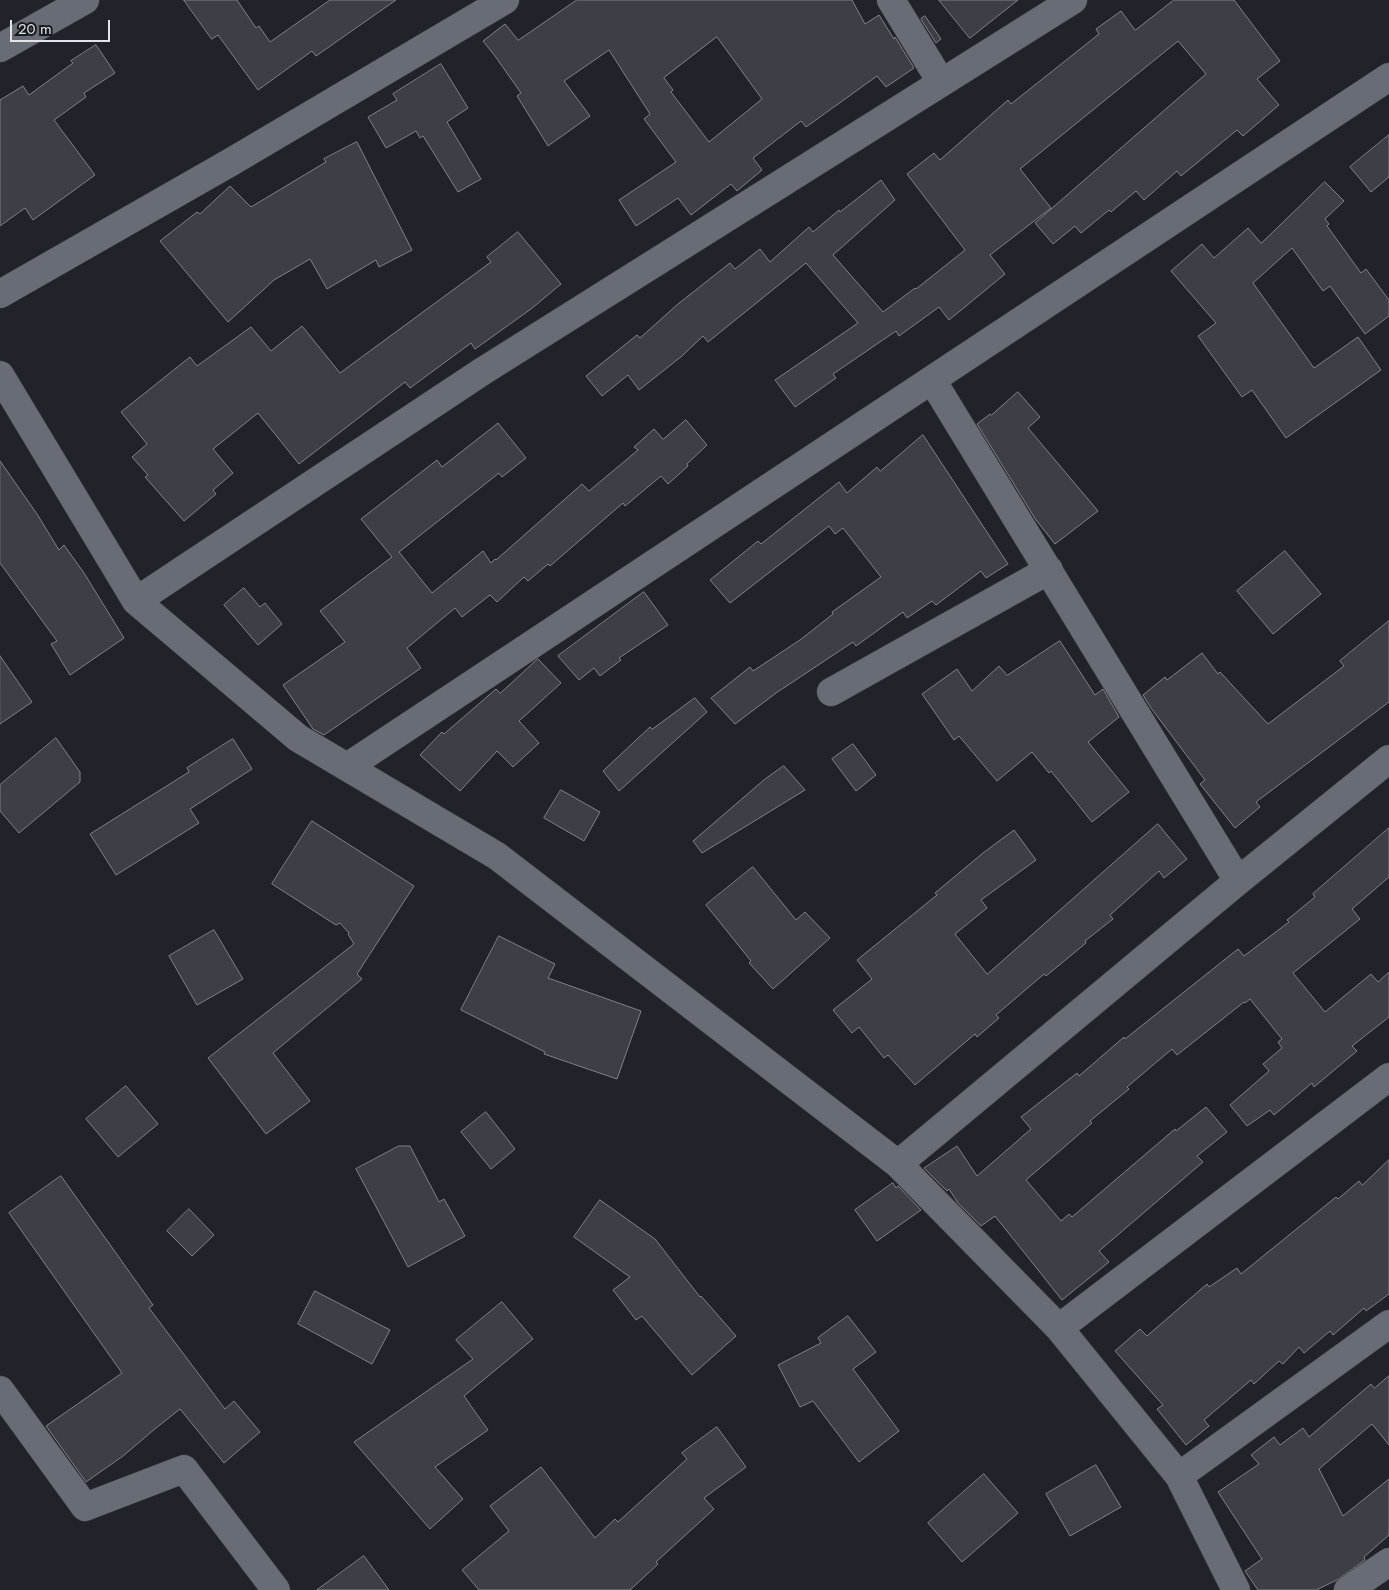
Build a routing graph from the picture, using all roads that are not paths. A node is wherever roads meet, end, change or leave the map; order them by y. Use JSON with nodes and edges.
{"nodes":[{"id":1,"x":86,"y":0,"type":"edge"},
{"id":2,"x":505,"y":0,"type":"edge"},
{"id":3,"x":890,"y":0,"type":"edge"},
{"id":4,"x":1073,"y":0,"type":"edge"},
{"id":5,"x":0,"y":48,"type":"edge"},
{"id":6,"x":1389,"y":78,"type":"edge"},
{"id":7,"x":941,"y":82,"type":"junction"},
{"id":8,"x":0,"y":294,"type":"edge"},
{"id":9,"x":0,"y":375,"type":"edge"},
{"id":10,"x":932,"y":380,"type":"junction"},
{"id":11,"x":1049,"y":570,"type":"junction"},
{"id":12,"x":136,"y":601,"type":"junction"},
{"id":13,"x":831,"y":692,"type":"dead end"},
{"id":14,"x":1389,"y":759,"type":"edge"},
{"id":15,"x":347,"y":767,"type":"junction"},
{"id":16,"x":1238,"y":881,"type":"junction"},
{"id":17,"x":1389,"y":1076,"type":"edge"},
{"id":18,"x":898,"y":1164,"type":"junction"},
{"id":19,"x":1389,"y":1324,"type":"edge"},
{"id":20,"x":1059,"y":1328,"type":"junction"},
{"id":21,"x":0,"y":1390,"type":"edge"},
{"id":22,"x":1179,"y":1476,"type":"junction"},
{"id":23,"x":1389,"y":1562,"type":"edge"},
{"id":24,"x":276,"y":1590,"type":"edge"},
{"id":25,"x":1236,"y":1590,"type":"edge"},
{"id":26,"x":1348,"y":1590,"type":"edge"}],
"edges":[{"from":1,"to":5,"type":"street"},
{"from":2,"to":8,"type":"street"},
{"from":3,"to":7,"type":"street"},
{"from":4,"to":7,"type":"street"},
{"from":6,"to":10,"type":"street"},
{"from":7,"to":12,"type":"street"},
{"from":9,"to":12,"type":"street"},
{"from":10,"to":11,"type":"street"},
{"from":10,"to":15,"type":"street"},
{"from":11,"to":13,"type":"street"},
{"from":11,"to":16,"type":"street"},
{"from":12,"to":15,"type":"street"},
{"from":14,"to":16,"type":"street"},
{"from":15,"to":18,"type":"street"},
{"from":16,"to":18,"type":"street"},
{"from":17,"to":20,"type":"street"},
{"from":18,"to":20,"type":"street"},
{"from":19,"to":22,"type":"street"},
{"from":20,"to":22,"type":"street"},
{"from":21,"to":24,"type":"street"},
{"from":22,"to":25,"type":"street"},
{"from":23,"to":26,"type":"street"}]}
